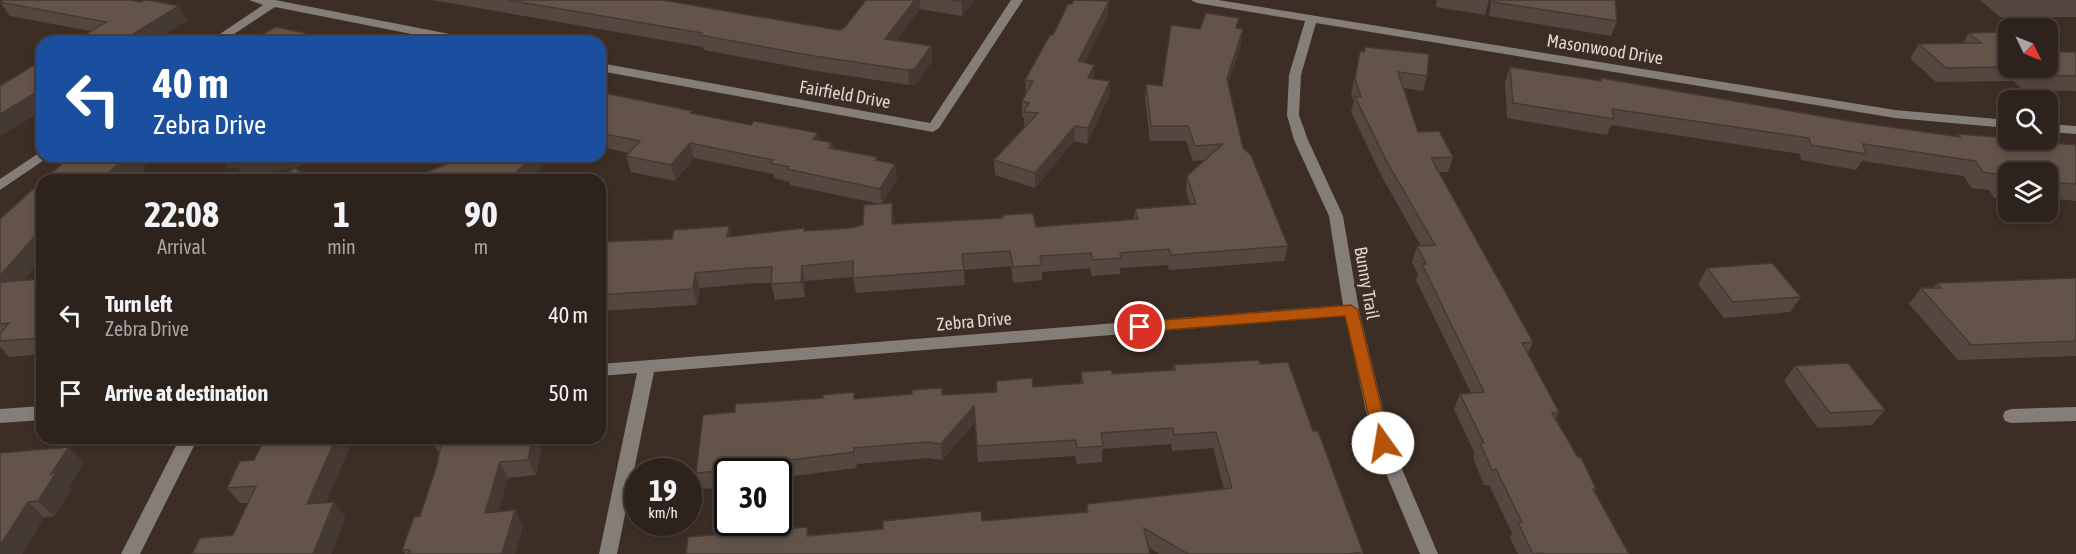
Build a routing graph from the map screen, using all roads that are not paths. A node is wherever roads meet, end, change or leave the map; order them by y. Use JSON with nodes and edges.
{"nodes":[{"id":1,"x":255,"y":0,"type":"edge"},
{"id":2,"x":1017,"y":0,"type":"edge"},
{"id":3,"x":1197,"y":0,"type":"edge"},
{"id":4,"x":273,"y":3,"type":"junction"},
{"id":5,"x":1311,"y":19,"type":"junction"},
{"id":6,"x":223,"y":36,"type":"edge"},
{"id":7,"x":440,"y":36,"type":"edge"},
{"id":8,"x":606,"y":68,"type":"edge"},
{"id":9,"x":1998,"y":123,"type":"edge"},
{"id":10,"x":2058,"y":129,"type":"edge"},
{"id":11,"x":2076,"y":130,"type":"edge"},
{"id":12,"x":36,"y":159,"type":"edge"},
{"id":13,"x":0,"y":186,"type":"edge"},
{"id":14,"x":1351,"y":310,"type":"junction"},
{"id":15,"x":647,"y":366,"type":"junction"},
{"id":16,"x":606,"y":369,"type":"edge"},
{"id":17,"x":36,"y":413,"type":"edge"},
{"id":18,"x":2076,"y":414,"type":"edge"},
{"id":19,"x":0,"y":416,"type":"edge"},
{"id":20,"x":2011,"y":416,"type":"dead end"},
{"id":21,"x":186,"y":444,"type":"edge"},
{"id":22,"x":130,"y":554,"type":"edge"},
{"id":23,"x":608,"y":554,"type":"edge"},
{"id":24,"x":1429,"y":554,"type":"edge"}],
"edges":[{"from":1,"to":4,"type":"street"},
{"from":2,"to":8,"type":"street","name":"Fairfield Drive"},
{"from":3,"to":5,"type":"street","name":"Masonwood Drive"},
{"from":4,"to":6,"type":"street"},
{"from":4,"to":7,"type":"street"},
{"from":5,"to":9,"type":"street","name":"Masonwood Drive"},
{"from":5,"to":14,"type":"street","name":"Bunny Trail"},
{"from":10,"to":11,"type":"street"},
{"from":12,"to":13,"type":"street"},
{"from":14,"to":15,"type":"street","name":"Zebra Drive"},
{"from":14,"to":24,"type":"street","name":"Bunny Trail"},
{"from":15,"to":16,"type":"street","name":"Zebra Drive"},
{"from":15,"to":23,"type":"street"},
{"from":17,"to":19,"type":"street"},
{"from":18,"to":20,"type":"street"},
{"from":21,"to":22,"type":"street"}]}
